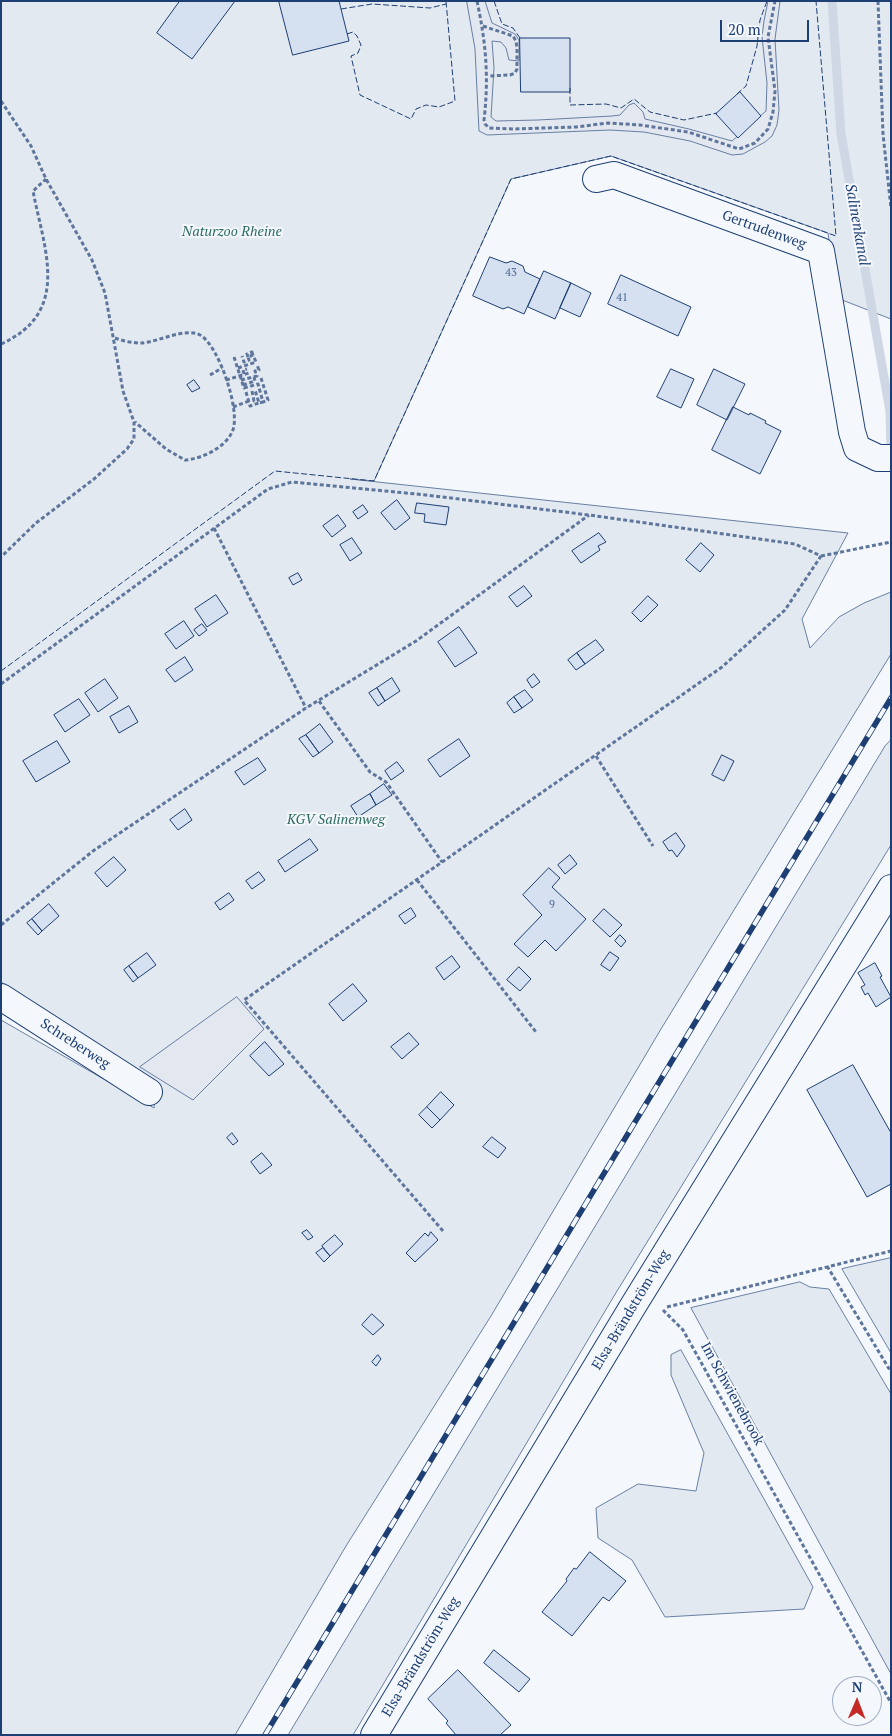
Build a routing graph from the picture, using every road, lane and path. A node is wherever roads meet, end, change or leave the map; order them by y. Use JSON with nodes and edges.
{"nodes":[{"id":1,"x":477,"y":1,"type":"edge"},
{"id":2,"x":775,"y":1,"type":"edge"},
{"id":3,"x":878,"y":1,"type":"edge"},
{"id":4,"x":483,"y":26,"type":"junction"},
{"id":5,"x":488,"y":76,"type":"junction"},
{"id":6,"x":1,"y":102,"type":"edge"},
{"id":7,"x":46,"y":179,"type":"junction"},
{"id":8,"x":596,"y":179,"type":"dead end"},
{"id":9,"x":891,"y":208,"type":"edge"},
{"id":10,"x":115,"y":338,"type":"junction"},
{"id":11,"x":1,"y":344,"type":"edge"},
{"id":12,"x":242,"y":356,"type":"dead end"},
{"id":13,"x":234,"y":358,"type":"dead end"},
{"id":14,"x":257,"y":365,"type":"dead end"},
{"id":15,"x":252,"y":367,"type":"dead end"},
{"id":16,"x":222,"y":368,"type":"junction"},
{"id":17,"x":238,"y":368,"type":"junction"},
{"id":18,"x":248,"y":369,"type":"junction"},
{"id":19,"x":210,"y":375,"type":"dead end"},
{"id":20,"x":240,"y":375,"type":"junction"},
{"id":21,"x":254,"y":377,"type":"junction"},
{"id":22,"x":261,"y":378,"type":"dead end"},
{"id":23,"x":226,"y":380,"type":"junction"},
{"id":24,"x":241,"y":380,"type":"junction"},
{"id":25,"x":243,"y":385,"type":"junction"},
{"id":26,"x":253,"y":390,"type":"dead end"},
{"id":27,"x":246,"y":392,"type":"dead end"},
{"id":28,"x":249,"y":401,"type":"junction"},
{"id":29,"x":260,"y":401,"type":"junction"},
{"id":30,"x":233,"y":407,"type":"junction"},
{"id":31,"x":134,"y":422,"type":"junction"},
{"id":32,"x":884,"y":458,"type":"edge"},
{"id":33,"x":590,"y":515,"type":"junction"},
{"id":34,"x":214,"y":528,"type":"junction"},
{"id":35,"x":891,"y":542,"type":"edge"},
{"id":36,"x":821,"y":556,"type":"junction"},
{"id":37,"x":1,"y":557,"type":"edge"},
{"id":38,"x":1,"y":684,"type":"edge"},
{"id":39,"x":319,"y":701,"type":"junction"},
{"id":40,"x":306,"y":708,"type":"junction"},
{"id":41,"x":596,"y":756,"type":"junction"},
{"id":42,"x":653,"y":846,"type":"dead end"},
{"id":43,"x":442,"y":862,"type":"junction"},
{"id":44,"x":417,"y":880,"type":"junction"},
{"id":45,"x":891,"y":888,"type":"edge"},
{"id":46,"x":1,"y":926,"type":"edge"},
{"id":47,"x":1,"y":997,"type":"edge"},
{"id":48,"x":536,"y":1032,"type":"dead end"},
{"id":49,"x":149,"y":1092,"type":"dead end"},
{"id":50,"x":443,"y":1231,"type":"dead end"},
{"id":51,"x":891,"y":1251,"type":"edge"},
{"id":52,"x":828,"y":1266,"type":"junction"},
{"id":53,"x":891,"y":1372,"type":"edge"},
{"id":54,"x":891,"y":1702,"type":"edge"},
{"id":55,"x":374,"y":1735,"type":"edge"}],
"edges":[{"from":1,"to":4,"type":"path"},
{"from":2,"to":5,"type":"path"},
{"from":3,"to":9,"type":"path"},
{"from":4,"to":5,"type":"path"},
{"from":4,"to":5,"type":"path"},
{"from":6,"to":7,"type":"path"},
{"from":7,"to":10,"type":"path"},
{"from":7,"to":11,"type":"path"},
{"from":8,"to":32,"type":"street","name":"Gertrudenweg"},
{"from":10,"to":16,"type":"path"},
{"from":10,"to":31,"type":"path"},
{"from":12,"to":18,"type":"path"},
{"from":13,"to":17,"type":"path"},
{"from":14,"to":21,"type":"path"},
{"from":15,"to":18,"type":"path"},
{"from":16,"to":19,"type":"path"},
{"from":16,"to":23,"type":"path"},
{"from":17,"to":18,"type":"path"},
{"from":17,"to":20,"type":"path"},
{"from":18,"to":20,"type":"path"},
{"from":20,"to":23,"type":"path"},
{"from":20,"to":24,"type":"path"},
{"from":21,"to":24,"type":"path"},
{"from":21,"to":25,"type":"path"},
{"from":22,"to":29,"type":"path"},
{"from":23,"to":30,"type":"path"},
{"from":24,"to":25,"type":"path"},
{"from":25,"to":29,"type":"path"},
{"from":26,"to":29,"type":"path"},
{"from":27,"to":28,"type":"path"},
{"from":28,"to":29,"type":"path"},
{"from":28,"to":30,"type":"path"},
{"from":30,"to":31,"type":"path"},
{"from":31,"to":37,"type":"path"},
{"from":33,"to":34,"type":"path"},
{"from":33,"to":36,"type":"path"},
{"from":33,"to":39,"type":"path"},
{"from":34,"to":38,"type":"path"},
{"from":34,"to":40,"type":"path"},
{"from":35,"to":36,"type":"path"},
{"from":36,"to":41,"type":"path"},
{"from":39,"to":40,"type":"path"},
{"from":39,"to":43,"type":"path"},
{"from":40,"to":46,"type":"path"},
{"from":41,"to":42,"type":"path"},
{"from":41,"to":43,"type":"path"},
{"from":43,"to":44,"type":"path"},
{"from":44,"to":48,"type":"path"},
{"from":44,"to":50,"type":"path"},
{"from":45,"to":55,"type":"street","name":"Elsa-Brändström-Weg"},
{"from":47,"to":49,"type":"street","name":"Schreberweg"},
{"from":51,"to":52,"type":"path","name":"Im Schwienebrook"},
{"from":52,"to":53,"type":"path"},
{"from":52,"to":54,"type":"path","name":"Im Schwienebrook"}]}
